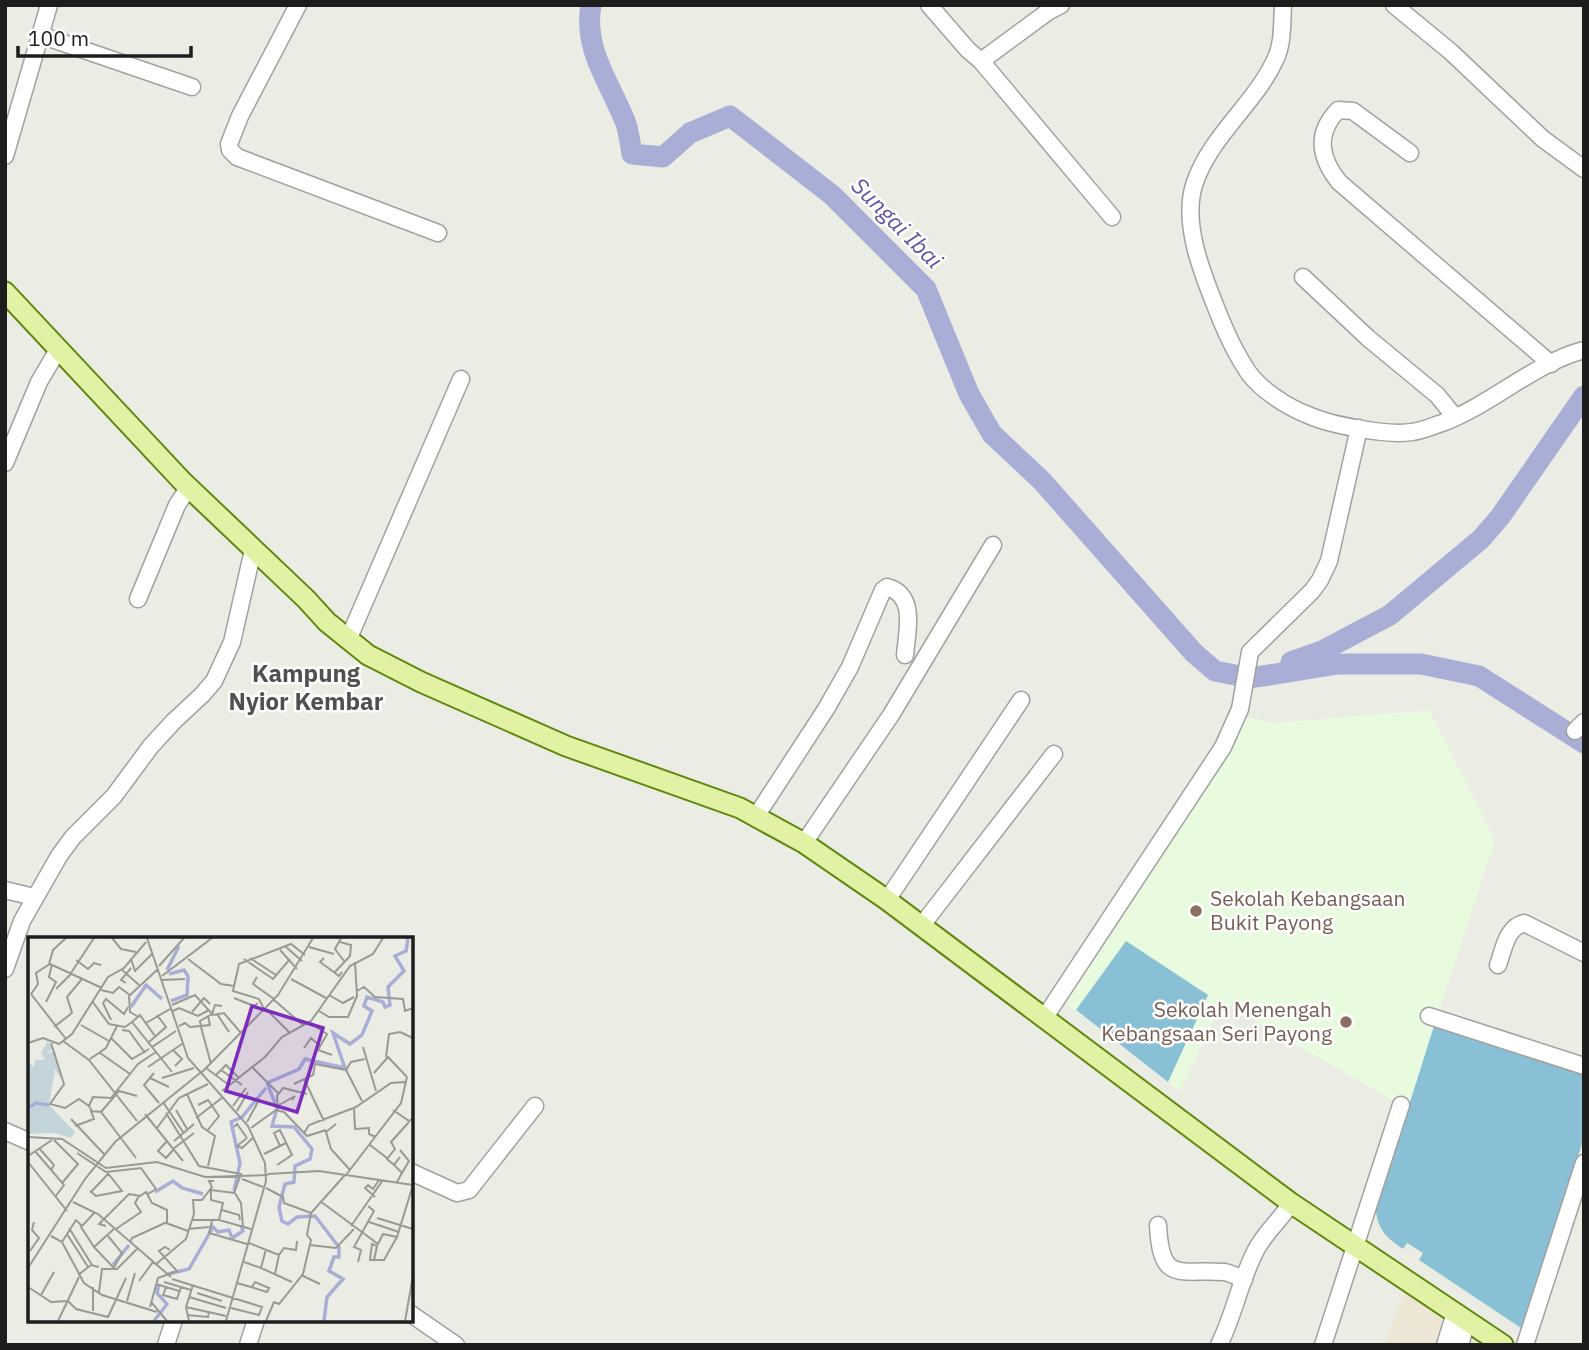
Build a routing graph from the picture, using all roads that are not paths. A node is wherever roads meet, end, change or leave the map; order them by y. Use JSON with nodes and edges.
{"nodes":[{"id":1,"x":49,"y":5,"type":"edge"},
{"id":2,"x":298,"y":5,"type":"edge"},
{"id":3,"x":929,"y":5,"type":"edge"},
{"id":4,"x":1061,"y":5,"type":"edge"},
{"id":5,"x":1283,"y":5,"type":"edge"},
{"id":6,"x":1394,"y":5,"type":"edge"},
{"id":7,"x":40,"y":35,"type":"junction"},
{"id":8,"x":981,"y":61,"type":"junction"},
{"id":9,"x":192,"y":87,"type":"dead end"},
{"id":10,"x":1410,"y":153,"type":"dead end"},
{"id":11,"x":5,"y":156,"type":"edge"},
{"id":12,"x":1584,"y":169,"type":"edge"},
{"id":13,"x":1112,"y":217,"type":"dead end"},
{"id":14,"x":439,"y":233,"type":"dead end"},
{"id":15,"x":1303,"y":277,"type":"dead end"},
{"id":16,"x":5,"y":292,"type":"edge"},
{"id":17,"x":59,"y":348,"type":"junction"},
{"id":18,"x":1584,"y":350,"type":"edge"},
{"id":19,"x":1551,"y":363,"type":"junction"},
{"id":20,"x":461,"y":379,"type":"dead end"},
{"id":21,"x":1454,"y":417,"type":"junction"},
{"id":22,"x":1359,"y":428,"type":"junction"},
{"id":23,"x":5,"y":463,"type":"edge"},
{"id":24,"x":189,"y":487,"type":"junction"},
{"id":25,"x":993,"y":545,"type":"dead end"},
{"id":26,"x":253,"y":550,"type":"junction"},
{"id":27,"x":138,"y":599,"type":"dead end"},
{"id":28,"x":348,"y":640,"type":"junction"},
{"id":29,"x":905,"y":655,"type":"dead end"},
{"id":30,"x":1021,"y":700,"type":"dead end"},
{"id":31,"x":1054,"y":754,"type":"dead end"},
{"id":32,"x":757,"y":816,"type":"junction"},
{"id":33,"x":804,"y":843,"type":"junction"},
{"id":34,"x":5,"y":890,"type":"edge"},
{"id":35,"x":34,"y":897,"type":"junction"},
{"id":36,"x":887,"y":900,"type":"junction"},
{"id":37,"x":922,"y":925,"type":"junction"},
{"id":38,"x":1584,"y":953,"type":"edge"},
{"id":39,"x":1498,"y":965,"type":"dead end"},
{"id":40,"x":5,"y":968,"type":"edge"},
{"id":41,"x":1429,"y":1016,"type":"dead end"},
{"id":42,"x":1045,"y":1017,"type":"junction"},
{"id":43,"x":1584,"y":1066,"type":"edge"},
{"id":44,"x":1401,"y":1105,"type":"dead end"},
{"id":45,"x":535,"y":1106,"type":"dead end"},
{"id":46,"x":5,"y":1130,"type":"edge"},
{"id":47,"x":28,"y":1141,"type":"edge"},
{"id":48,"x":1584,"y":1163,"type":"edge"},
{"id":49,"x":413,"y":1173,"type":"edge"},
{"id":50,"x":1291,"y":1203,"type":"junction"},
{"id":51,"x":1158,"y":1225,"type":"dead end"},
{"id":52,"x":1356,"y":1247,"type":"junction"},
{"id":53,"x":1244,"y":1280,"type":"junction"},
{"id":54,"x":413,"y":1315,"type":"edge"},
{"id":55,"x":1461,"y":1317,"type":"junction"},
{"id":56,"x":173,"y":1322,"type":"edge"},
{"id":57,"x":255,"y":1322,"type":"edge"},
{"id":58,"x":166,"y":1345,"type":"edge"},
{"id":59,"x":248,"y":1345,"type":"edge"},
{"id":60,"x":456,"y":1345,"type":"edge"},
{"id":61,"x":1219,"y":1345,"type":"edge"},
{"id":62,"x":1323,"y":1345,"type":"edge"},
{"id":63,"x":1445,"y":1345,"type":"edge"},
{"id":64,"x":1460,"y":1345,"type":"edge"},
{"id":65,"x":1503,"y":1345,"type":"edge"},
{"id":66,"x":1525,"y":1345,"type":"edge"}],
"edges":[{"from":1,"to":7,"type":"street"},
{"from":2,"to":14,"type":"street"},
{"from":3,"to":8,"type":"street"},
{"from":4,"to":8,"type":"street"},
{"from":5,"to":22,"type":"street"},
{"from":6,"to":12,"type":"street"},
{"from":7,"to":9,"type":"street"},
{"from":7,"to":11,"type":"street"},
{"from":8,"to":13,"type":"street"},
{"from":10,"to":19,"type":"street"},
{"from":15,"to":21,"type":"street"},
{"from":16,"to":17,"type":"main road"},
{"from":17,"to":23,"type":"street"},
{"from":17,"to":24,"type":"main road"},
{"from":18,"to":19,"type":"street"},
{"from":19,"to":21,"type":"street"},
{"from":20,"to":28,"type":"street"},
{"from":21,"to":22,"type":"street"},
{"from":22,"to":42,"type":"street"},
{"from":24,"to":26,"type":"main road"},
{"from":24,"to":27,"type":"street"},
{"from":25,"to":33,"type":"street"},
{"from":26,"to":28,"type":"main road"},
{"from":26,"to":35,"type":"street"},
{"from":28,"to":32,"type":"main road"},
{"from":29,"to":32,"type":"street"},
{"from":30,"to":36,"type":"street"},
{"from":31,"to":37,"type":"street"},
{"from":32,"to":33,"type":"main road"},
{"from":33,"to":36,"type":"main road"},
{"from":34,"to":35,"type":"street"},
{"from":35,"to":40,"type":"street"},
{"from":36,"to":37,"type":"main road"},
{"from":37,"to":42,"type":"main road"},
{"from":38,"to":39,"type":"street"},
{"from":41,"to":43,"type":"street"},
{"from":42,"to":50,"type":"main road"},
{"from":44,"to":52,"type":"street"},
{"from":45,"to":49,"type":"street"},
{"from":46,"to":47,"type":"street"},
{"from":48,"to":66,"type":"street"},
{"from":50,"to":52,"type":"main road"},
{"from":50,"to":53,"type":"street"},
{"from":51,"to":53,"type":"street"},
{"from":52,"to":55,"type":"main road"},
{"from":52,"to":62,"type":"street"},
{"from":53,"to":61,"type":"street"},
{"from":54,"to":60,"type":"street"},
{"from":55,"to":63,"type":"street"},
{"from":55,"to":64,"type":"street"},
{"from":55,"to":65,"type":"main road"},
{"from":56,"to":58,"type":"street"},
{"from":57,"to":59,"type":"street"}]}
